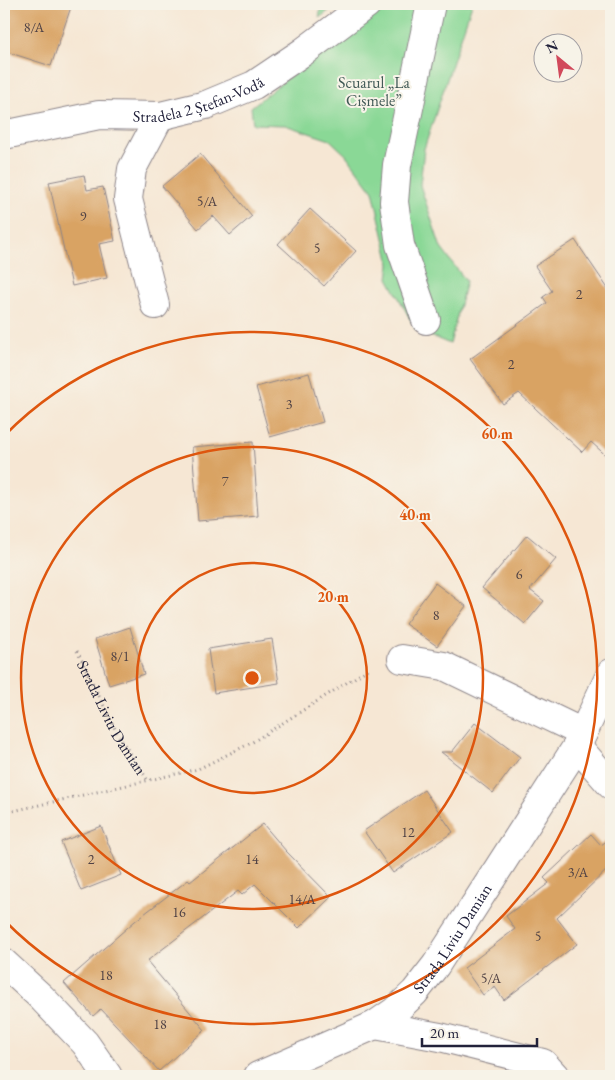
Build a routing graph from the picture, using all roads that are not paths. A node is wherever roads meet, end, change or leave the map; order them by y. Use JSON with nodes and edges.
{"nodes":[{"id":1,"x":366,"y":4,"type":"edge"},
{"id":2,"x":431,"y":4,"type":"edge"},
{"id":3,"x":160,"y":116,"type":"junction"},
{"id":4,"x":4,"y":135,"type":"edge"},
{"id":5,"x":154,"y":305,"type":"dead end"},
{"id":6,"x":426,"y":320,"type":"dead end"},
{"id":7,"x":402,"y":658,"type":"road end"},
{"id":8,"x":611,"y":673,"type":"edge"},
{"id":9,"x":580,"y":739,"type":"junction"},
{"id":10,"x":611,"y":785,"type":"edge"},
{"id":11,"x":4,"y":963,"type":"edge"},
{"id":12,"x":375,"y":1025,"type":"junction"},
{"id":13,"x":108,"y":1076,"type":"edge"},
{"id":14,"x":258,"y":1076,"type":"edge"},
{"id":15,"x":555,"y":1076,"type":"edge"}],
"edges":[{"from":1,"to":3,"type":"street","name":"Stradela 2 Ștefan-Vodă"},
{"from":2,"to":6,"type":"street"},
{"from":3,"to":4,"type":"street","name":"Stradela 2 Ștefan-Vodă"},
{"from":3,"to":5,"type":"street"},
{"from":7,"to":9,"type":"street"},
{"from":8,"to":9,"type":"street","name":"Strada Liviu Damian"},
{"from":9,"to":10,"type":"street"},
{"from":9,"to":12,"type":"street","name":"Strada Liviu Damian"},
{"from":11,"to":13,"type":"street"},
{"from":12,"to":14,"type":"street","name":"Strada Liviu Damian"},
{"from":12,"to":15,"type":"street"}]}
